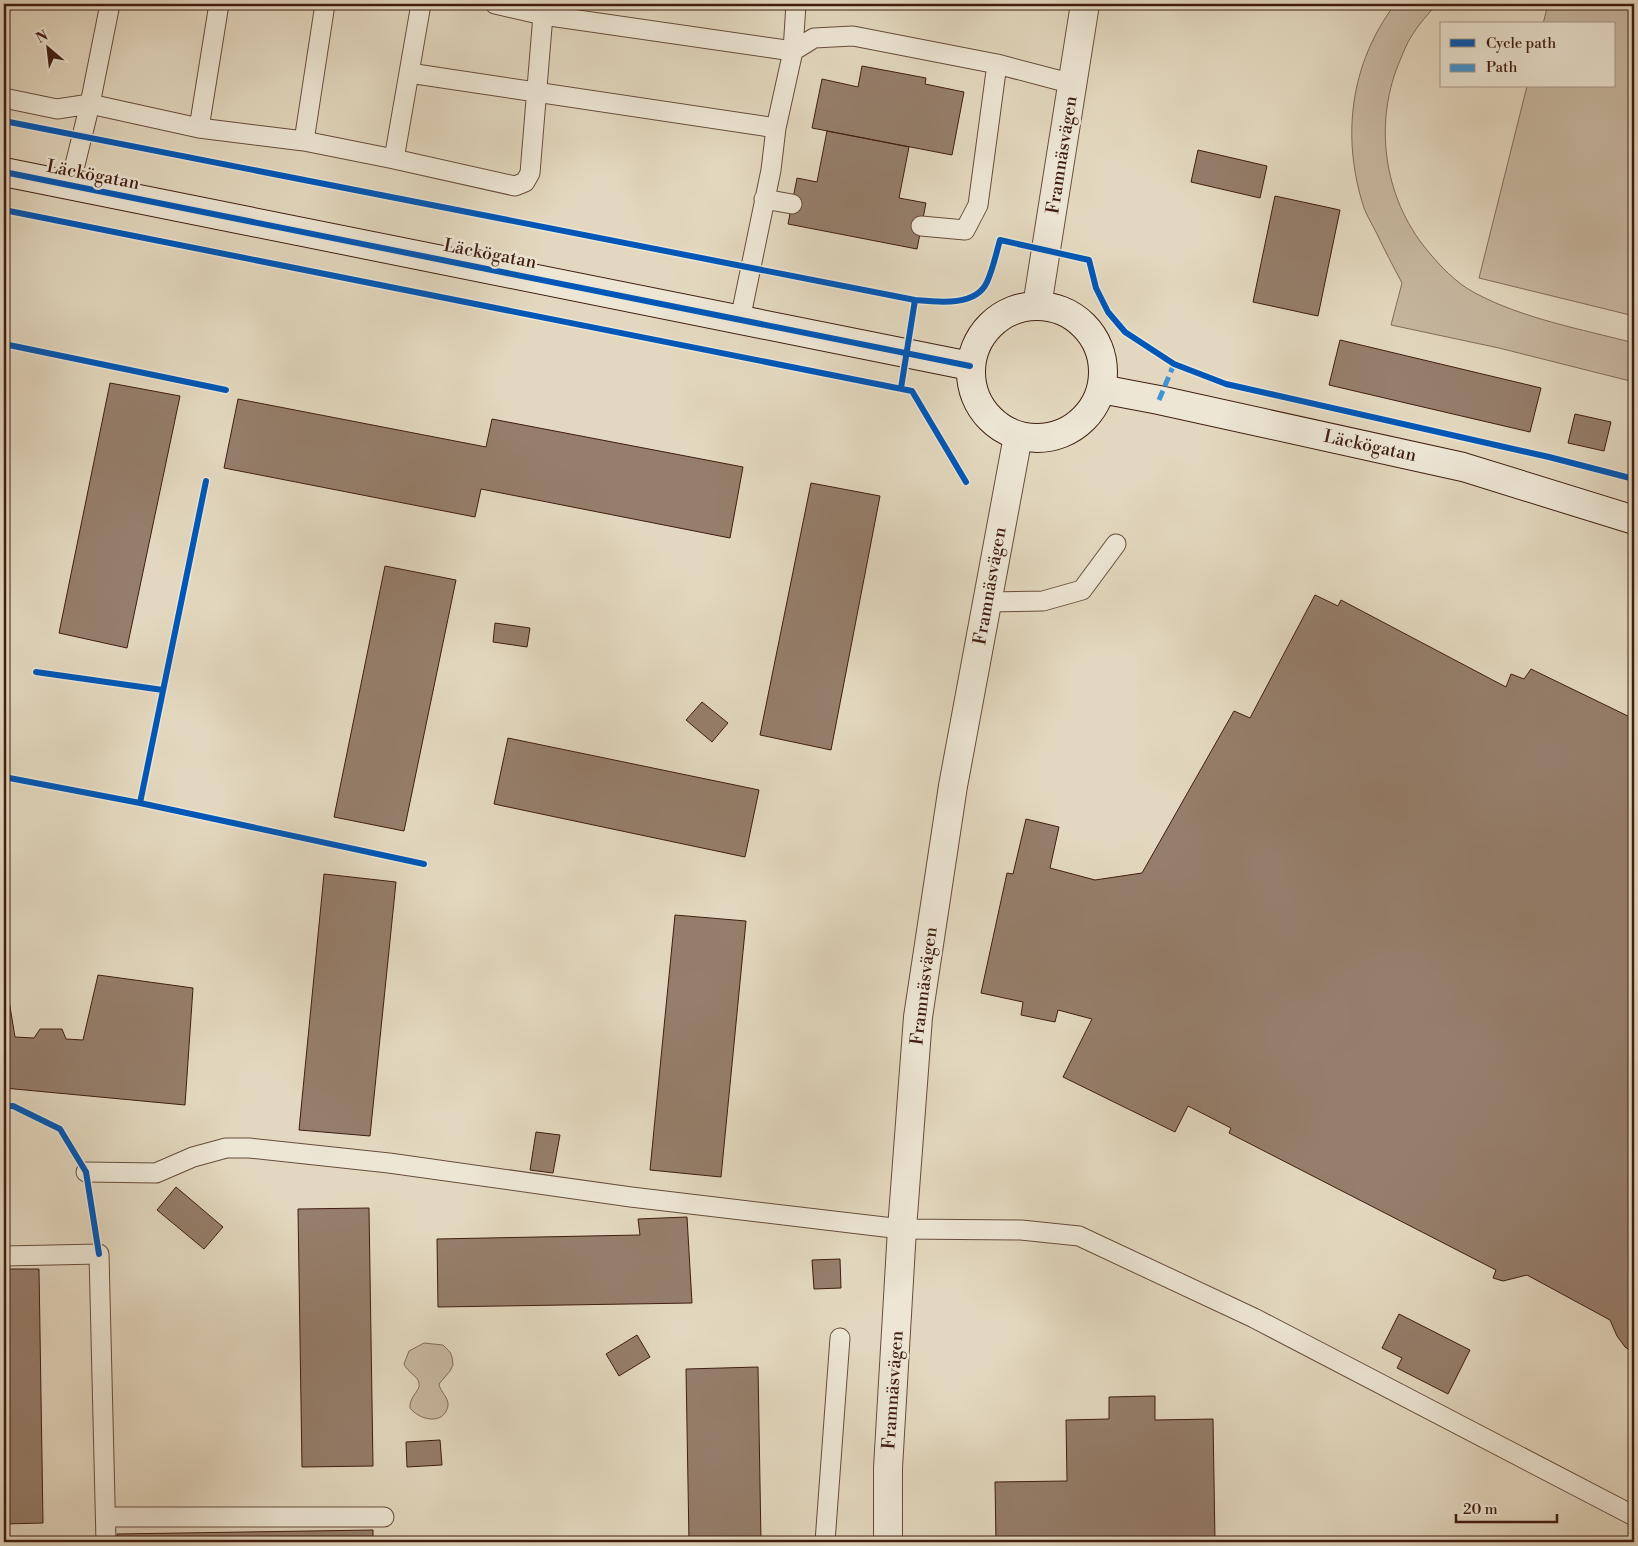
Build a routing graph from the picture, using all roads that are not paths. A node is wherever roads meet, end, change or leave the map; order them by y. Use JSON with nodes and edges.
{"nodes":[{"id":1,"x":110,"y":4,"type":"edge"},
{"id":2,"x":219,"y":4,"type":"edge"},
{"id":3,"x":325,"y":4,"type":"edge"},
{"id":4,"x":420,"y":4,"type":"edge"},
{"id":5,"x":495,"y":4,"type":"edge"},
{"id":6,"x":796,"y":4,"type":"edge"},
{"id":7,"x":1085,"y":4,"type":"edge"},
{"id":8,"x":543,"y":15,"type":"junction"},
{"id":9,"x":793,"y":51,"type":"junction"},
{"id":10,"x":997,"y":64,"type":"junction"},
{"id":11,"x":409,"y":73,"type":"junction"},
{"id":12,"x":1073,"y":84,"type":"junction"},
{"id":13,"x":536,"y":93,"type":"junction"},
{"id":14,"x":4,"y":98,"type":"edge"},
{"id":15,"x":90,"y":104,"type":"junction"},
{"id":16,"x":199,"y":128,"type":"junction"},
{"id":17,"x":776,"y":128,"type":"junction"},
{"id":18,"x":304,"y":141,"type":"junction"},
{"id":19,"x":394,"y":159,"type":"junction"},
{"id":20,"x":4,"y":172,"type":"edge"},
{"id":21,"x":70,"y":185,"type":"junction"},
{"id":22,"x":764,"y":200,"type":"junction"},
{"id":23,"x":792,"y":204,"type":"dead end"},
{"id":24,"x":921,"y":226,"type":"dead end"},
{"id":25,"x":1037,"y":306,"type":"junction"},
{"id":26,"x":740,"y":320,"type":"junction"},
{"id":27,"x":970,"y":366,"type":"junction"},
{"id":28,"x":1101,"y":390,"type":"junction"},
{"id":29,"x":1018,"y":436,"type":"junction"},
{"id":30,"x":1634,"y":520,"type":"edge"},
{"id":31,"x":1116,"y":544,"type":"dead end"},
{"id":32,"x":987,"y":602,"type":"junction"},
{"id":33,"x":86,"y":1172,"type":"dead end"},
{"id":34,"x":902,"y":1228,"type":"junction"},
{"id":35,"x":4,"y":1256,"type":"edge"},
{"id":36,"x":840,"y":1338,"type":"dead end"},
{"id":37,"x":1634,"y":1516,"type":"edge"},
{"id":38,"x":106,"y":1517,"type":"junction"},
{"id":39,"x":384,"y":1517,"type":"dead end"},
{"id":40,"x":106,"y":1542,"type":"edge"},
{"id":41,"x":825,"y":1542,"type":"edge"},
{"id":42,"x":888,"y":1542,"type":"edge"}],
"edges":[{"from":1,"to":15,"type":"lane"},
{"from":2,"to":16,"type":"lane"},
{"from":3,"to":18,"type":"lane"},
{"from":4,"to":11,"type":"lane"},
{"from":5,"to":8,"type":"lane"},
{"from":6,"to":9,"type":"lane"},
{"from":7,"to":12,"type":"main road","name":"Framnäsvägen"},
{"from":8,"to":9,"type":"lane"},
{"from":8,"to":13,"type":"lane"},
{"from":9,"to":10,"type":"lane"},
{"from":9,"to":17,"type":"lane"},
{"from":10,"to":12,"type":"lane"},
{"from":10,"to":24,"type":"lane"},
{"from":11,"to":13,"type":"lane"},
{"from":11,"to":19,"type":"lane"},
{"from":12,"to":25,"type":"main road","name":"Framnäsvägen"},
{"from":13,"to":17,"type":"lane"},
{"from":13,"to":19,"type":"lane"},
{"from":14,"to":15,"type":"lane"},
{"from":15,"to":16,"type":"lane"},
{"from":15,"to":21,"type":"lane"},
{"from":16,"to":18,"type":"lane"},
{"from":17,"to":22,"type":"lane"},
{"from":18,"to":19,"type":"lane"},
{"from":20,"to":21,"type":"main road","name":"Läckögatan"},
{"from":21,"to":26,"type":"main road","name":"Läckögatan"},
{"from":22,"to":23,"type":"lane"},
{"from":22,"to":26,"type":"lane"},
{"from":25,"to":27,"type":"main road"},
{"from":25,"to":28,"type":"main road"},
{"from":26,"to":27,"type":"main road","name":"Läckögatan"},
{"from":27,"to":29,"type":"main road"},
{"from":28,"to":29,"type":"main road"},
{"from":28,"to":30,"type":"main road","name":"Läckögatan"},
{"from":29,"to":32,"type":"main road","name":"Framnäsvägen"},
{"from":31,"to":32,"type":"lane"},
{"from":32,"to":34,"type":"main road","name":"Framnäsvägen"},
{"from":33,"to":34,"type":"lane"},
{"from":34,"to":37,"type":"lane"},
{"from":34,"to":42,"type":"main road","name":"Framnäsvägen"},
{"from":35,"to":38,"type":"lane"},
{"from":36,"to":41,"type":"lane"},
{"from":38,"to":39,"type":"lane"},
{"from":38,"to":40,"type":"lane"}]}
